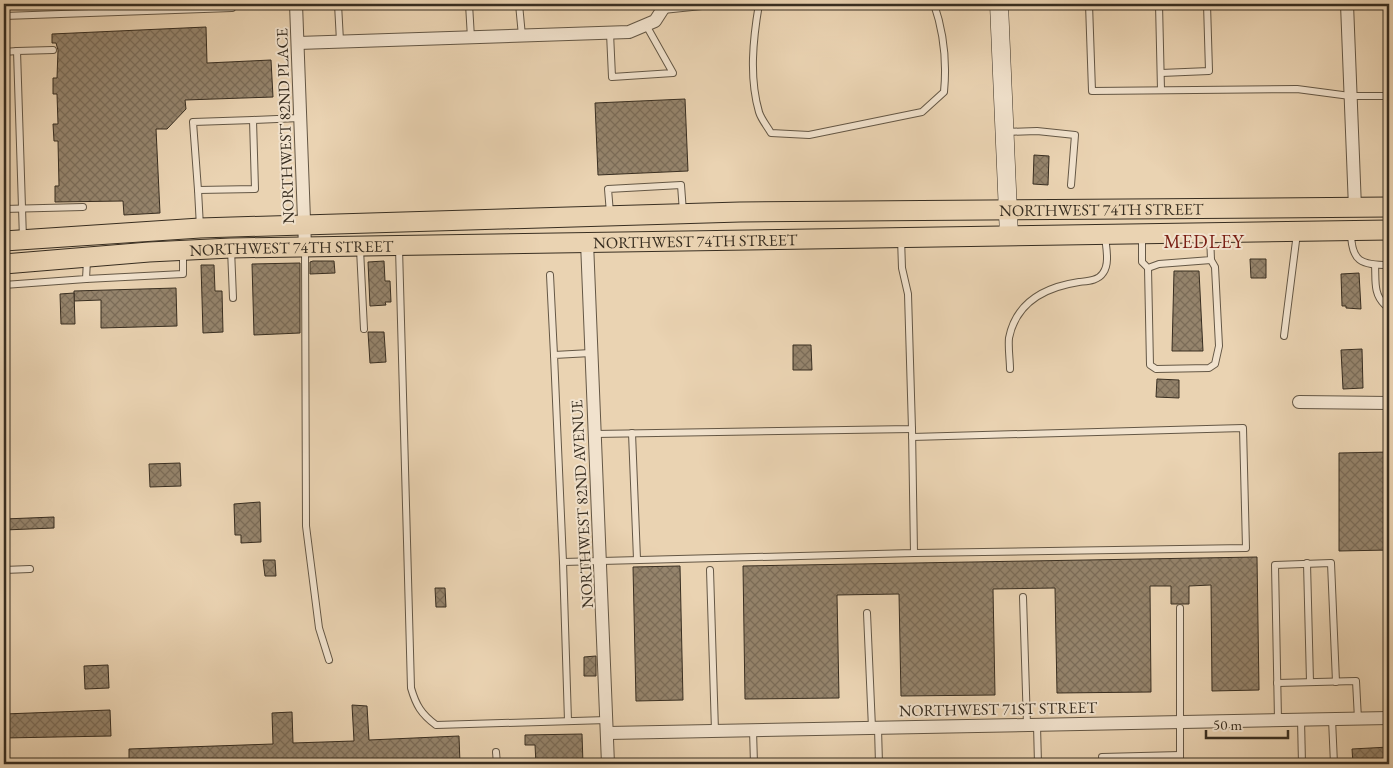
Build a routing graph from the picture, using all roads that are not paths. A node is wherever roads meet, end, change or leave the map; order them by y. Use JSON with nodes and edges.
{"nodes":[{"id":1,"x":232,"y":4,"type":"edge"},
{"id":2,"x":296,"y":4,"type":"edge"},
{"id":3,"x":338,"y":4,"type":"edge"},
{"id":4,"x":469,"y":4,"type":"edge"},
{"id":5,"x":519,"y":4,"type":"edge"},
{"id":6,"x":721,"y":4,"type":"edge"},
{"id":7,"x":759,"y":4,"type":"edge"},
{"id":8,"x":934,"y":4,"type":"edge"},
{"id":9,"x":999,"y":4,"type":"edge"},
{"id":10,"x":1089,"y":4,"type":"edge"},
{"id":11,"x":1159,"y":4,"type":"edge"},
{"id":12,"x":1207,"y":4,"type":"edge"},
{"id":13,"x":1346,"y":4,"type":"edge"},
{"id":14,"x":1387,"y":4,"type":"edge"},
{"id":15,"x":657,"y":15,"type":"edge"},
{"id":16,"x":4,"y":16,"type":"edge"},
{"id":17,"x":610,"y":33,"type":"junction"},
{"id":18,"x":522,"y":36,"type":"junction"},
{"id":19,"x":471,"y":38,"type":"junction"},
{"id":20,"x":340,"y":41,"type":"junction"},
{"id":21,"x":298,"y":43,"type":"junction"},
{"id":22,"x":53,"y":50,"type":"dead end"},
{"id":23,"x":4,"y":52,"type":"edge"},
{"id":24,"x":17,"y":52,"type":"junction"},
{"id":25,"x":1161,"y":72,"type":"junction"},
{"id":26,"x":1161,"y":90,"type":"junction"},
{"id":27,"x":1350,"y":96,"type":"junction"},
{"id":28,"x":1389,"y":96,"type":"edge"},
{"id":29,"x":300,"y":118,"type":"junction"},
{"id":30,"x":253,"y":120,"type":"junction"},
{"id":31,"x":1004,"y":132,"type":"junction"},
{"id":32,"x":1389,"y":140,"type":"edge"},
{"id":33,"x":1071,"y":185,"type":"dead end"},
{"id":34,"x":198,"y":190,"type":"junction"},
{"id":35,"x":83,"y":207,"type":"dead end"},
{"id":36,"x":1389,"y":207,"type":"edge"},
{"id":37,"x":1007,"y":208,"type":"junction"},
{"id":38,"x":1355,"y":208,"type":"junction"},
{"id":39,"x":4,"y":209,"type":"edge"},
{"id":40,"x":21,"y":209,"type":"junction"},
{"id":41,"x":1245,"y":209,"type":"junction"},
{"id":42,"x":683,"y":213,"type":"junction"},
{"id":43,"x":610,"y":216,"type":"junction"},
{"id":44,"x":305,"y":225,"type":"junction"},
{"id":45,"x":200,"y":228,"type":"junction"},
{"id":46,"x":1351,"y":230,"type":"junction"},
{"id":47,"x":1389,"y":230,"type":"edge"},
{"id":48,"x":1297,"y":231,"type":"junction"},
{"id":49,"x":1210,"y":233,"type":"junction"},
{"id":50,"x":1142,"y":234,"type":"junction"},
{"id":51,"x":1105,"y":235,"type":"junction"},
{"id":52,"x":1008,"y":236,"type":"junction"},
{"id":53,"x":901,"y":238,"type":"junction"},
{"id":54,"x":23,"y":240,"type":"junction"},
{"id":55,"x":4,"y":241,"type":"edge"},
{"id":56,"x":587,"y":242,"type":"junction"},
{"id":57,"x":360,"y":245,"type":"junction"},
{"id":58,"x":399,"y":245,"type":"junction"},
{"id":59,"x":305,"y":246,"type":"junction"},
{"id":60,"x":231,"y":248,"type":"junction"},
{"id":61,"x":183,"y":250,"type":"junction"},
{"id":62,"x":87,"y":257,"type":"junction"},
{"id":63,"x":1210,"y":260,"type":"junction"},
{"id":64,"x":4,"y":264,"type":"edge"},
{"id":65,"x":1375,"y":265,"type":"junction"},
{"id":66,"x":1389,"y":265,"type":"edge"},
{"id":67,"x":1148,"y":268,"type":"junction"},
{"id":68,"x":550,"y":274,"type":"dead end"},
{"id":69,"x":86,"y":279,"type":"junction"},
{"id":70,"x":4,"y":285,"type":"edge"},
{"id":71,"x":233,"y":298,"type":"dead end"},
{"id":72,"x":1389,"y":305,"type":"edge"},
{"id":73,"x":364,"y":329,"type":"dead end"},
{"id":74,"x":1284,"y":336,"type":"dead end"},
{"id":75,"x":591,"y":353,"type":"junction"},
{"id":76,"x":554,"y":355,"type":"junction"},
{"id":77,"x":1010,"y":369,"type":"dead end"},
{"id":78,"x":1299,"y":402,"type":"dead end"},
{"id":79,"x":1389,"y":403,"type":"edge"},
{"id":80,"x":912,"y":429,"type":"junction"},
{"id":81,"x":632,"y":433,"type":"junction"},
{"id":82,"x":595,"y":434,"type":"junction"},
{"id":83,"x":912,"y":436,"type":"junction"},
{"id":84,"x":914,"y":552,"type":"junction"},
{"id":85,"x":637,"y":559,"type":"junction"},
{"id":86,"x":600,"y":561,"type":"junction"},
{"id":87,"x":562,"y":562,"type":"junction"},
{"id":88,"x":1307,"y":563,"type":"junction"},
{"id":89,"x":30,"y":569,"type":"dead end"},
{"id":90,"x":4,"y":570,"type":"edge"},
{"id":91,"x":710,"y":570,"type":"dead end"},
{"id":92,"x":1023,"y":598,"type":"dead end"},
{"id":93,"x":1180,"y":608,"type":"dead end"},
{"id":94,"x":867,"y":613,"type":"dead end"},
{"id":95,"x":329,"y":660,"type":"dead end"},
{"id":96,"x":1310,"y":682,"type":"junction"},
{"id":97,"x":1336,"y":682,"type":"junction"},
{"id":98,"x":1277,"y":683,"type":"junction"},
{"id":99,"x":1389,"y":718,"type":"edge"},
{"id":100,"x":1301,"y":719,"type":"junction"},
{"id":101,"x":1332,"y":719,"type":"junction"},
{"id":102,"x":1358,"y":719,"type":"junction"},
{"id":103,"x":1278,"y":720,"type":"junction"},
{"id":104,"x":568,"y":721,"type":"junction"},
{"id":105,"x":1179,"y":722,"type":"junction"},
{"id":106,"x":1032,"y":725,"type":"junction"},
{"id":107,"x":607,"y":726,"type":"junction"},
{"id":108,"x":875,"y":728,"type":"junction"},
{"id":109,"x":753,"y":730,"type":"junction"},
{"id":110,"x":716,"y":731,"type":"junction"},
{"id":111,"x":496,"y":752,"type":"dead end"},
{"id":112,"x":1180,"y":755,"type":"junction"},
{"id":113,"x":1102,"y":757,"type":"dead end"},
{"id":114,"x":497,"y":764,"type":"edge"},
{"id":115,"x":608,"y":764,"type":"edge"},
{"id":116,"x":754,"y":764,"type":"edge"},
{"id":117,"x":879,"y":764,"type":"edge"},
{"id":118,"x":1038,"y":764,"type":"edge"},
{"id":119,"x":1180,"y":764,"type":"edge"},
{"id":120,"x":1302,"y":764,"type":"edge"},
{"id":121,"x":1334,"y":764,"type":"edge"}],
"edges":[{"from":1,"to":16,"type":"lane"},
{"from":2,"to":21,"type":"street","name":"NORTHWEST 82ND PLACE"},
{"from":3,"to":20,"type":"lane"},
{"from":4,"to":19,"type":"lane"},
{"from":5,"to":18,"type":"lane"},
{"from":6,"to":15,"type":"lane"},
{"from":7,"to":8,"type":"lane"},
{"from":9,"to":31,"type":"main road"},
{"from":10,"to":26,"type":"lane"},
{"from":11,"to":25,"type":"lane"},
{"from":12,"to":25,"type":"lane"},
{"from":13,"to":27,"type":"street"},
{"from":14,"to":28,"type":"lane"},
{"from":15,"to":17,"type":"street"},
{"from":15,"to":17,"type":"lane"},
{"from":17,"to":18,"type":"street"},
{"from":18,"to":19,"type":"street"},
{"from":19,"to":20,"type":"street"},
{"from":20,"to":21,"type":"street"},
{"from":21,"to":29,"type":"street","name":"NORTHWEST 82ND PLACE"},
{"from":22,"to":24,"type":"lane"},
{"from":23,"to":24,"type":"lane"},
{"from":24,"to":40,"type":"lane"},
{"from":25,"to":26,"type":"lane"},
{"from":26,"to":27,"type":"lane"},
{"from":27,"to":28,"type":"lane"},
{"from":27,"to":38,"type":"street"},
{"from":28,"to":32,"type":"lane"},
{"from":29,"to":30,"type":"lane"},
{"from":29,"to":44,"type":"street","name":"NORTHWEST 82ND PLACE"},
{"from":30,"to":34,"type":"lane"},
{"from":30,"to":34,"type":"lane"},
{"from":31,"to":33,"type":"lane"},
{"from":31,"to":37,"type":"main road"},
{"from":34,"to":45,"type":"lane"},
{"from":35,"to":40,"type":"lane"},
{"from":36,"to":38,"type":"main road","name":"NORTHWEST 74TH STREET"},
{"from":37,"to":41,"type":"main road","name":"NORTHWEST 74TH STREET"},
{"from":37,"to":42,"type":"main road","name":"NORTHWEST 74TH STREET"},
{"from":37,"to":52,"type":"main road"},
{"from":38,"to":41,"type":"main road","name":"NORTHWEST 74TH STREET"},
{"from":39,"to":40,"type":"lane"},
{"from":40,"to":54,"type":"lane"},
{"from":41,"to":49,"type":"main road"},
{"from":42,"to":43,"type":"main road","name":"NORTHWEST 74TH STREET"},
{"from":42,"to":43,"type":"lane"},
{"from":43,"to":44,"type":"main road","name":"NORTHWEST 74TH STREET"},
{"from":44,"to":45,"type":"main road","name":"NORTHWEST 74TH STREET"},
{"from":44,"to":59,"type":"street","name":"NORTHWEST 82ND PLACE"},
{"from":45,"to":54,"type":"main road","name":"NORTHWEST 74TH STREET"},
{"from":46,"to":47,"type":"main road","name":"NORTHWEST 74TH STREET"},
{"from":46,"to":48,"type":"main road","name":"NORTHWEST 74TH STREET"},
{"from":46,"to":65,"type":"lane"},
{"from":48,"to":49,"type":"main road","name":"NORTHWEST 74TH STREET"},
{"from":48,"to":74,"type":"lane"},
{"from":49,"to":50,"type":"main road","name":"NORTHWEST 74TH STREET"},
{"from":49,"to":63,"type":"lane"},
{"from":50,"to":51,"type":"main road","name":"NORTHWEST 74TH STREET"},
{"from":50,"to":67,"type":"lane"},
{"from":51,"to":52,"type":"main road","name":"NORTHWEST 74TH STREET"},
{"from":51,"to":77,"type":"lane"},
{"from":52,"to":53,"type":"main road","name":"NORTHWEST 74TH STREET"},
{"from":53,"to":56,"type":"main road","name":"NORTHWEST 74TH STREET"},
{"from":53,"to":80,"type":"lane"},
{"from":54,"to":55,"type":"main road","name":"NORTHWEST 74TH STREET"},
{"from":56,"to":58,"type":"main road","name":"NORTHWEST 74TH STREET"},
{"from":56,"to":75,"type":"street","name":"NORTHWEST 82ND AVENUE"},
{"from":57,"to":58,"type":"main road","name":"NORTHWEST 74TH STREET"},
{"from":57,"to":59,"type":"main road","name":"NORTHWEST 74TH STREET"},
{"from":57,"to":73,"type":"lane"},
{"from":58,"to":104,"type":"lane"},
{"from":59,"to":60,"type":"main road","name":"NORTHWEST 74TH STREET"},
{"from":59,"to":95,"type":"lane"},
{"from":60,"to":61,"type":"main road","name":"NORTHWEST 74TH STREET"},
{"from":60,"to":71,"type":"lane"},
{"from":61,"to":62,"type":"main road","name":"NORTHWEST 74TH STREET"},
{"from":61,"to":69,"type":"lane"},
{"from":62,"to":64,"type":"main road","name":"NORTHWEST 74TH STREET"},
{"from":62,"to":69,"type":"lane"},
{"from":63,"to":67,"type":"lane"},
{"from":63,"to":67,"type":"lane"},
{"from":65,"to":66,"type":"lane"},
{"from":65,"to":72,"type":"lane"},
{"from":68,"to":76,"type":"lane"},
{"from":69,"to":70,"type":"lane"},
{"from":75,"to":76,"type":"lane"},
{"from":75,"to":82,"type":"street","name":"NORTHWEST 82ND AVENUE"},
{"from":76,"to":87,"type":"lane"},
{"from":78,"to":79,"type":"street"},
{"from":80,"to":81,"type":"lane"},
{"from":80,"to":83,"type":"lane"},
{"from":81,"to":82,"type":"lane"},
{"from":81,"to":85,"type":"lane"},
{"from":82,"to":86,"type":"street","name":"NORTHWEST 82ND AVENUE"},
{"from":83,"to":84,"type":"lane"},
{"from":83,"to":84,"type":"lane"},
{"from":84,"to":85,"type":"lane"},
{"from":85,"to":86,"type":"lane"},
{"from":86,"to":87,"type":"lane"},
{"from":86,"to":107,"type":"street","name":"NORTHWEST 82ND AVENUE"},
{"from":87,"to":104,"type":"lane"},
{"from":88,"to":96,"type":"lane"},
{"from":88,"to":97,"type":"lane"},
{"from":88,"to":98,"type":"lane"},
{"from":89,"to":90,"type":"lane"},
{"from":91,"to":110,"type":"lane"},
{"from":92,"to":106,"type":"lane"},
{"from":93,"to":105,"type":"lane"},
{"from":94,"to":108,"type":"lane"},
{"from":96,"to":97,"type":"lane"},
{"from":96,"to":98,"type":"lane"},
{"from":97,"to":102,"type":"lane"},
{"from":98,"to":103,"type":"lane"},
{"from":99,"to":102,"type":"street","name":"NORTHWEST 71ST STREET"},
{"from":100,"to":101,"type":"street","name":"NORTHWEST 71ST STREET"},
{"from":100,"to":103,"type":"street","name":"NORTHWEST 71ST STREET"},
{"from":100,"to":120,"type":"lane"},
{"from":101,"to":102,"type":"street","name":"NORTHWEST 71ST STREET"},
{"from":101,"to":121,"type":"lane"},
{"from":103,"to":105,"type":"street","name":"NORTHWEST 71ST STREET"},
{"from":104,"to":107,"type":"lane"},
{"from":105,"to":106,"type":"street","name":"NORTHWEST 71ST STREET"},
{"from":105,"to":112,"type":"lane"},
{"from":106,"to":108,"type":"street","name":"NORTHWEST 71ST STREET"},
{"from":106,"to":118,"type":"lane"},
{"from":107,"to":110,"type":"street","name":"NORTHWEST 71ST STREET"},
{"from":107,"to":115,"type":"street","name":"NORTHWEST 82ND AVENUE"},
{"from":108,"to":109,"type":"street","name":"NORTHWEST 71ST STREET"},
{"from":108,"to":117,"type":"lane"},
{"from":109,"to":110,"type":"street","name":"NORTHWEST 71ST STREET"},
{"from":109,"to":116,"type":"lane"},
{"from":111,"to":114,"type":"lane"},
{"from":112,"to":113,"type":"lane"},
{"from":112,"to":119,"type":"lane"}]}
